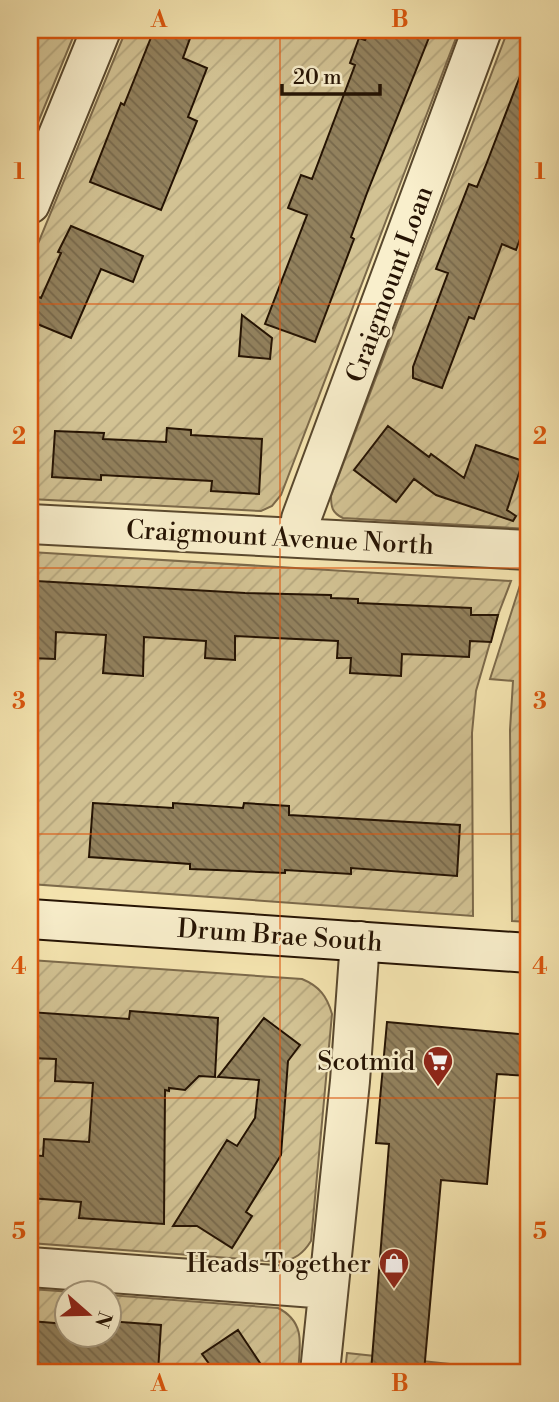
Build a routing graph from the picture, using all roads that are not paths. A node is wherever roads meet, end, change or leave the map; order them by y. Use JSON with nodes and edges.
{"nodes":[{"id":1,"x":101,"y":30,"type":"edge"},
{"id":2,"x":482,"y":30,"type":"edge"},
{"id":3,"x":30,"y":204,"type":"edge"},
{"id":4,"x":30,"y":524,"type":"edge"},
{"id":5,"x":300,"y":538,"type":"junction"},
{"id":6,"x":529,"y":550,"type":"edge"},
{"id":7,"x":30,"y":919,"type":"edge"},
{"id":8,"x":360,"y":941,"type":"junction"},
{"id":9,"x":529,"y":953,"type":"edge"},
{"id":10,"x":30,"y":1267,"type":"edge"},
{"id":11,"x":328,"y":1289,"type":"junction"},
{"id":12,"x":320,"y":1372,"type":"edge"}],
"edges":[{"from":1,"to":3,"type":"street"},
{"from":2,"to":5,"type":"street","name":"Craigmount Loan"},
{"from":4,"to":5,"type":"street","name":"Craigmount Avenue North"},
{"from":5,"to":6,"type":"street","name":"Craigmount Avenue North"},
{"from":7,"to":8,"type":"street","name":"Drum Brae South"},
{"from":8,"to":9,"type":"street","name":"Drum Brae South"},
{"from":8,"to":11,"type":"street"},
{"from":10,"to":11,"type":"street"},
{"from":11,"to":12,"type":"street"}]}
